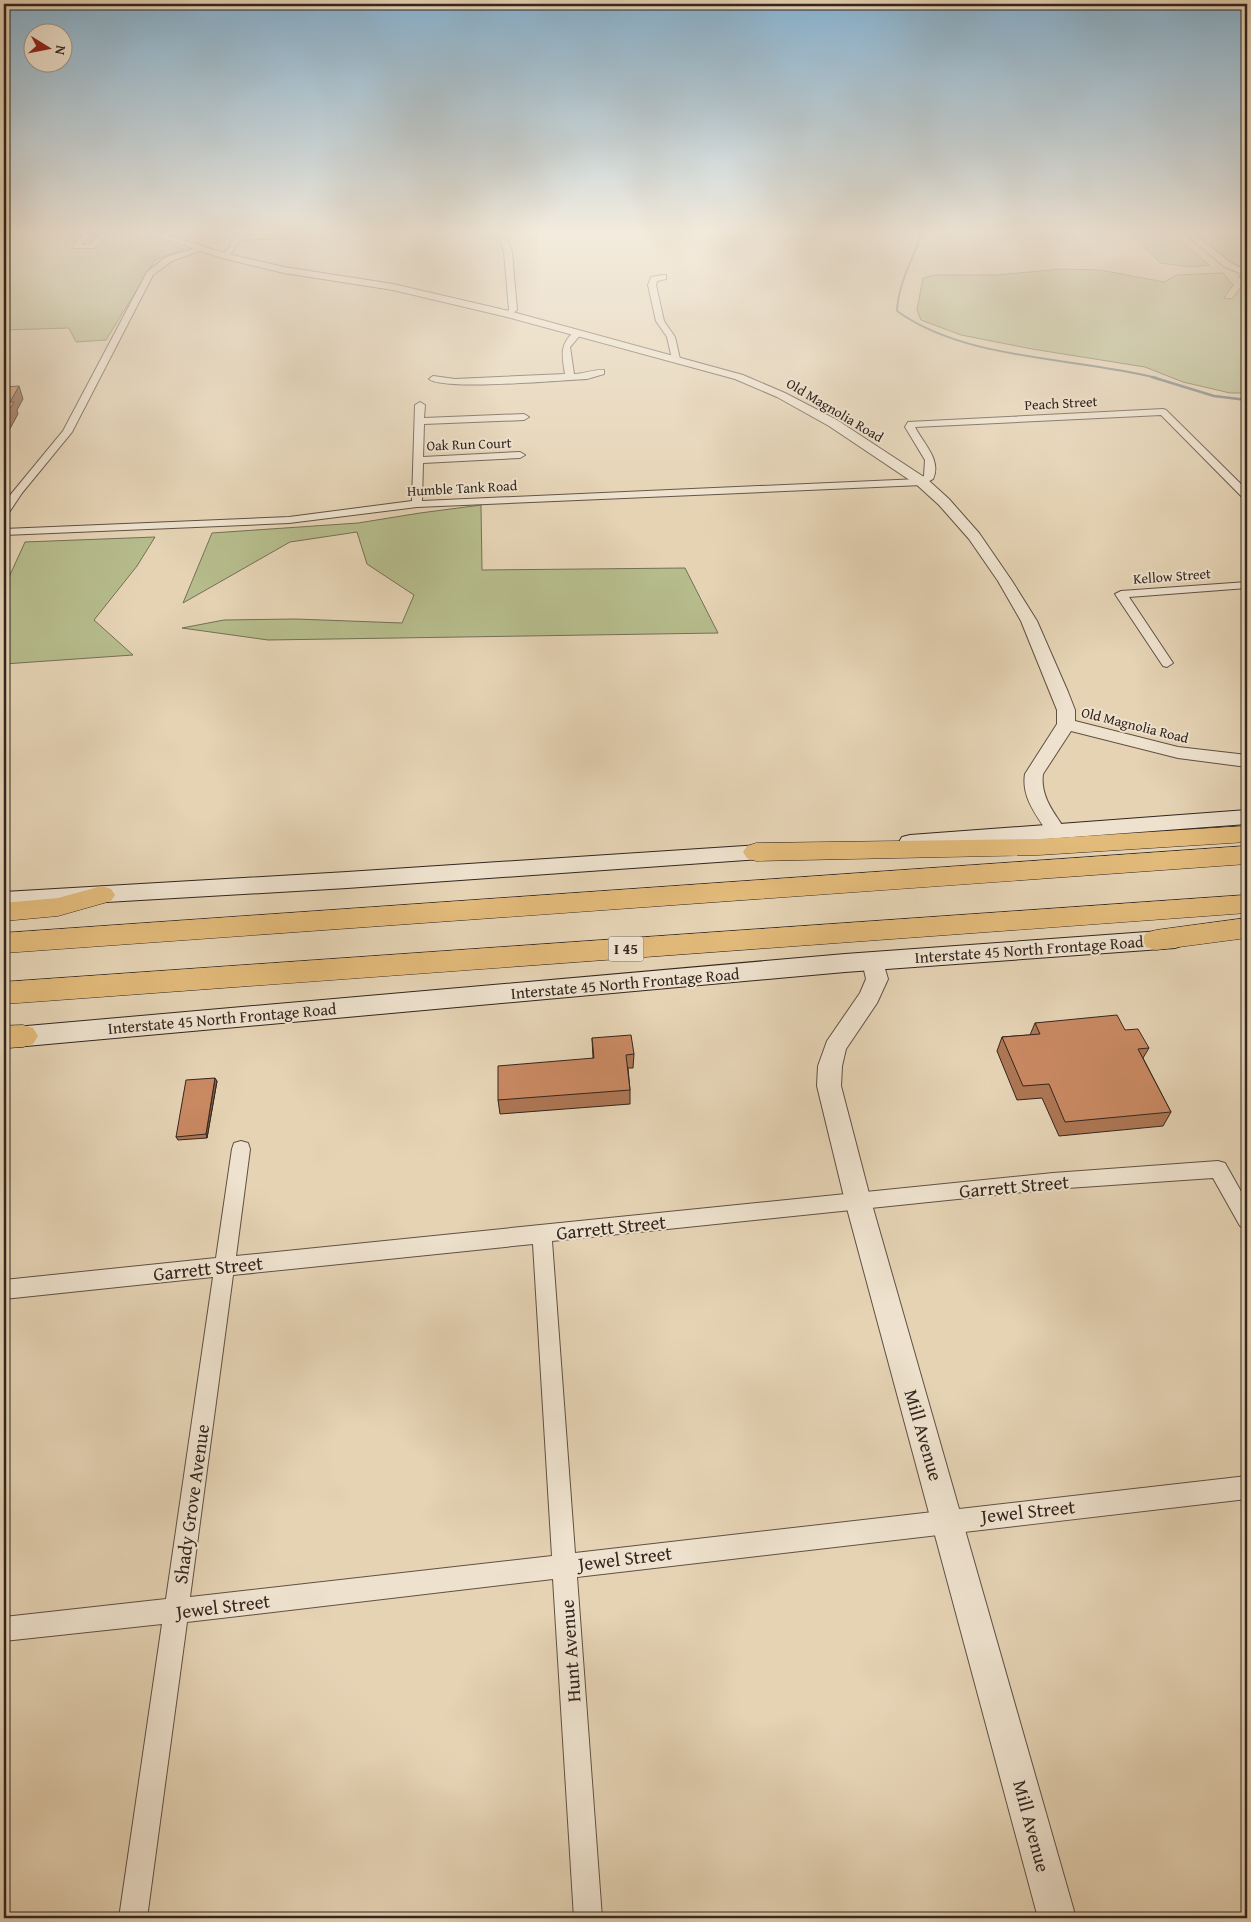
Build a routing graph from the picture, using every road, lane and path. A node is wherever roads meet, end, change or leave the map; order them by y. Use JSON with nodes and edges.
{"nodes":[{"id":1,"x":124,"y":324,"type":"edge"},
{"id":2,"x":545,"y":324,"type":"edge"},
{"id":3,"x":662,"y":324,"type":"edge"},
{"id":4,"x":578,"y":333,"type":"junction"},
{"id":5,"x":676,"y":359,"type":"junction"},
{"id":6,"x":601,"y":372,"type":"dead end"},
{"id":7,"x":570,"y":376,"type":"junction"},
{"id":8,"x":433,"y":379,"type":"dead end"},
{"id":9,"x":420,"y":405,"type":"dead end"},
{"id":10,"x":524,"y":416,"type":"dead end"},
{"id":11,"x":420,"y":421,"type":"junction"},
{"id":12,"x":520,"y":455,"type":"dead end"},
{"id":13,"x":419,"y":460,"type":"junction"},
{"id":14,"x":922,"y":482,"type":"junction"},
{"id":15,"x":1247,"y":496,"type":"edge"},
{"id":16,"x":417,"y":504,"type":"junction"},
{"id":17,"x":4,"y":512,"type":"edge"},
{"id":18,"x":4,"y":532,"type":"edge"},
{"id":19,"x":1247,"y":585,"type":"edge"},
{"id":20,"x":1167,"y":663,"type":"dead end"},
{"id":21,"x":1066,"y":724,"type":"junction"},
{"id":22,"x":1247,"y":761,"type":"edge"},
{"id":23,"x":1247,"y":817,"type":"edge"},
{"id":24,"x":1057,"y":832,"type":"junction"},
{"id":25,"x":1247,"y":834,"type":"edge"},
{"id":26,"x":756,"y":852,"type":"junction"},
{"id":27,"x":1247,"y":855,"type":"edge"},
{"id":28,"x":102,"y":895,"type":"junction"},
{"id":29,"x":4,"y":900,"type":"edge"},
{"id":30,"x":1247,"y":904,"type":"edge"},
{"id":31,"x":4,"y":912,"type":"edge"},
{"id":32,"x":1247,"y":928,"type":"edge"},
{"id":33,"x":1247,"y":935,"type":"edge"},
{"id":34,"x":1156,"y":940,"type":"junction"},
{"id":35,"x":4,"y":942,"type":"edge"},
{"id":36,"x":873,"y":961,"type":"junction"},
{"id":37,"x":4,"y":993,"type":"edge"},
{"id":38,"x":10,"y":1037,"type":"edge"},
{"id":39,"x":241,"y":1149,"type":"dead end"},
{"id":40,"x":858,"y":1201,"type":"junction"},
{"id":41,"x":1247,"y":1220,"type":"edge"},
{"id":42,"x":542,"y":1234,"type":"junction"},
{"id":43,"x":224,"y":1267,"type":"junction"},
{"id":44,"x":4,"y":1289,"type":"edge"},
{"id":45,"x":1247,"y":1488,"type":"edge"},
{"id":46,"x":948,"y":1520,"type":"junction"},
{"id":47,"x":565,"y":1566,"type":"junction"},
{"id":48,"x":176,"y":1611,"type":"junction"},
{"id":49,"x":4,"y":1629,"type":"edge"},
{"id":50,"x":133,"y":1918,"type":"edge"},
{"id":51,"x":588,"y":1918,"type":"edge"},
{"id":52,"x":1057,"y":1918,"type":"edge"}],
"edges":[{"from":1,"to":17,"type":"street"},
{"from":2,"to":4,"type":"street","name":"Old Magnolia Road"},
{"from":3,"to":5,"type":"street"},
{"from":4,"to":5,"type":"street","name":"Old Magnolia Road"},
{"from":4,"to":7,"type":"street"},
{"from":5,"to":14,"type":"street","name":"Old Magnolia Road"},
{"from":6,"to":7,"type":"street"},
{"from":7,"to":8,"type":"street"},
{"from":9,"to":11,"type":"street"},
{"from":10,"to":11,"type":"street"},
{"from":11,"to":13,"type":"street"},
{"from":12,"to":13,"type":"street","name":"Oak Run Court"},
{"from":13,"to":16,"type":"street"},
{"from":14,"to":15,"type":"street","name":"Peach Street"},
{"from":14,"to":16,"type":"street","name":"Humble Tank Road"},
{"from":14,"to":21,"type":"street","name":"Old Magnolia Road"},
{"from":16,"to":18,"type":"street","name":"Humble Tank Road"},
{"from":19,"to":20,"type":"street","name":"Kellow Street"},
{"from":21,"to":22,"type":"street","name":"Old Magnolia Road"},
{"from":21,"to":24,"type":"street"},
{"from":23,"to":24,"type":"main road"},
{"from":24,"to":26,"type":"main road"},
{"from":25,"to":26,"type":"highway"},
{"from":26,"to":28,"type":"main road"},
{"from":27,"to":35,"type":"highway"},
{"from":28,"to":29,"type":"main road"},
{"from":28,"to":31,"type":"highway"},
{"from":30,"to":37,"type":"highway","number":"I 45"},
{"from":32,"to":34,"type":"highway"},
{"from":33,"to":34,"type":"main road","name":"Interstate 45 North Frontage Road"},
{"from":34,"to":36,"type":"main road","name":"Interstate 45 North Frontage Road"},
{"from":36,"to":38,"type":"main road","name":"Interstate 45 North Frontage Road"},
{"from":36,"to":40,"type":"street","name":"Mill Avenue"},
{"from":39,"to":43,"type":"street","name":"Shady Grove Avenue"},
{"from":40,"to":41,"type":"street","name":"Garrett Street"},
{"from":40,"to":42,"type":"street","name":"Garrett Street"},
{"from":40,"to":46,"type":"street","name":"Mill Avenue"},
{"from":42,"to":43,"type":"street","name":"Garrett Street"},
{"from":42,"to":47,"type":"street","name":"Hunt Avenue"},
{"from":43,"to":44,"type":"street","name":"Garrett Street"},
{"from":43,"to":48,"type":"street","name":"Shady Grove Avenue"},
{"from":45,"to":46,"type":"street","name":"Jewel Street"},
{"from":46,"to":47,"type":"street","name":"Jewel Street"},
{"from":46,"to":52,"type":"street","name":"Mill Avenue"},
{"from":47,"to":48,"type":"street","name":"Jewel Street"},
{"from":47,"to":51,"type":"street","name":"Hunt Avenue"},
{"from":48,"to":49,"type":"street","name":"Jewel Street"},
{"from":48,"to":50,"type":"street","name":"Shady Grove Avenue"}]}
